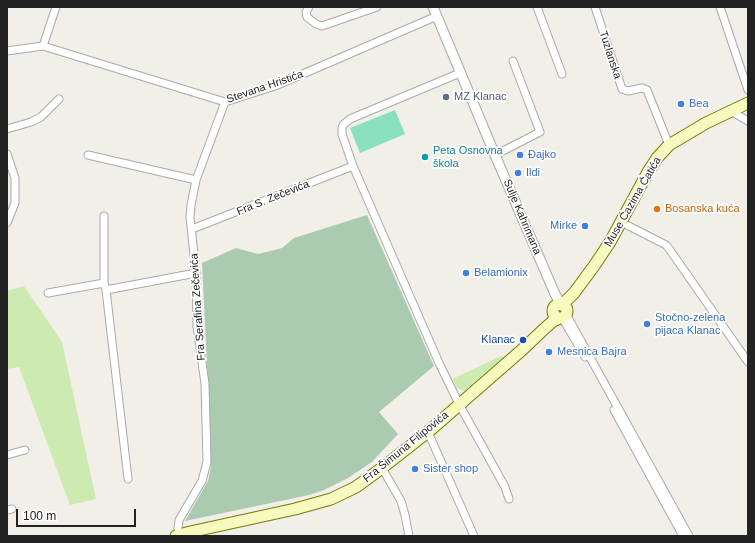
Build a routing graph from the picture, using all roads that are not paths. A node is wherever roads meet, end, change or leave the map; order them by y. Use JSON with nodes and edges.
{"nodes":[{"id":1,"x":56,"y":7,"type":"edge"},
{"id":2,"x":309,"y":7,"type":"edge"},
{"id":3,"x":377,"y":7,"type":"edge"},
{"id":4,"x":433,"y":7,"type":"edge"},
{"id":5,"x":537,"y":7,"type":"edge"},
{"id":6,"x":595,"y":7,"type":"edge"},
{"id":7,"x":720,"y":7,"type":"edge"},
{"id":8,"x":437,"y":16,"type":"junction"},
{"id":9,"x":43,"y":46,"type":"junction"},
{"id":10,"x":7,"y":51,"type":"edge"},
{"id":11,"x":512,"y":61,"type":"dead end"},
{"id":12,"x":460,"y":73,"type":"junction"},
{"id":13,"x":562,"y":74,"type":"dead end"},
{"id":14,"x":748,"y":90,"type":"edge"},
{"id":15,"x":59,"y":99,"type":"dead end"},
{"id":16,"x":225,"y":102,"type":"junction"},
{"id":17,"x":748,"y":102,"type":"edge"},
{"id":18,"x":731,"y":112,"type":"junction"},
{"id":19,"x":748,"y":121,"type":"edge"},
{"id":20,"x":7,"y":129,"type":"edge"},
{"id":21,"x":669,"y":145,"type":"junction"},
{"id":22,"x":7,"y":154,"type":"edge"},
{"id":23,"x":88,"y":155,"type":"dead end"},
{"id":24,"x":495,"y":155,"type":"junction"},
{"id":25,"x":353,"y":166,"type":"junction"},
{"id":26,"x":196,"y":180,"type":"junction"},
{"id":27,"x":104,"y":216,"type":"dead end"},
{"id":28,"x":621,"y":222,"type":"junction"},
{"id":29,"x":7,"y":223,"type":"edge"},
{"id":30,"x":192,"y":229,"type":"junction"},
{"id":31,"x":196,"y":273,"type":"junction"},
{"id":32,"x":105,"y":287,"type":"junction"},
{"id":33,"x":48,"y":293,"type":"dead end"},
{"id":34,"x":561,"y":311,"type":"junction"},
{"id":35,"x":748,"y":362,"type":"edge"},
{"id":36,"x":459,"y":404,"type":"junction"},
{"id":37,"x":428,"y":432,"type":"junction"},
{"id":38,"x":25,"y":450,"type":"dead end"},
{"id":39,"x":7,"y":455,"type":"edge"},
{"id":40,"x":382,"y":468,"type":"junction"},
{"id":41,"x":128,"y":479,"type":"dead end"},
{"id":42,"x":509,"y":499,"type":"dead end"},
{"id":43,"x":178,"y":535,"type":"edge"},
{"id":44,"x":409,"y":536,"type":"edge"},
{"id":45,"x":474,"y":536,"type":"edge"},
{"id":46,"x":683,"y":536,"type":"edge"},
{"id":47,"x":689,"y":536,"type":"edge"}],
"edges":[{"from":1,"to":9,"type":"street"},
{"from":2,"to":3,"type":"street"},
{"from":4,"to":8,"type":"street","name":"Sulje Kahrimana"},
{"from":5,"to":13,"type":"street"},
{"from":6,"to":21,"type":"street","name":"Tuzlanska"},
{"from":7,"to":14,"type":"street"},
{"from":8,"to":12,"type":"street","name":"Sulje Kahrimana"},
{"from":8,"to":16,"type":"street","name":"Stevana Hristića"},
{"from":9,"to":10,"type":"street"},
{"from":9,"to":16,"type":"street","name":"Stevana Hristića"},
{"from":11,"to":24,"type":"street"},
{"from":12,"to":24,"type":"street","name":"Sulje Kahrimana"},
{"from":12,"to":25,"type":"street"},
{"from":15,"to":20,"type":"street"},
{"from":16,"to":26,"type":"street","name":"Fra Serafina Zečevića"},
{"from":17,"to":18,"type":"main road","name":"Muse Ćazima Ćatića"},
{"from":18,"to":19,"type":"street"},
{"from":18,"to":21,"type":"main road","name":"Muse Ćazima Ćatića"},
{"from":21,"to":28,"type":"main road","name":"Muse Ćazima Ćatića"},
{"from":22,"to":29,"type":"street"},
{"from":23,"to":26,"type":"street"},
{"from":24,"to":34,"type":"street","name":"Sulje Kahrimana"},
{"from":25,"to":30,"type":"street","name":"Fra S. Zečevića"},
{"from":25,"to":36,"type":"street"},
{"from":26,"to":30,"type":"street","name":"Fra Serafina Zečevića"},
{"from":27,"to":32,"type":"street"},
{"from":28,"to":34,"type":"main road","name":"Muse Ćazima Ćatića"},
{"from":28,"to":35,"type":"street"},
{"from":30,"to":31,"type":"street","name":"Fra Serafina Zečevića"},
{"from":31,"to":32,"type":"street"},
{"from":31,"to":43,"type":"street","name":"Fra Serafina Zečevića"},
{"from":32,"to":33,"type":"street"},
{"from":32,"to":41,"type":"street"},
{"from":34,"to":36,"type":"main road","name":"Fra Šimuna Filipovića"},
{"from":34,"to":46,"type":"street"},
{"from":34,"to":47,"type":"street"},
{"from":36,"to":37,"type":"main road","name":"Fra Šimuna Filipovića"},
{"from":36,"to":42,"type":"street"},
{"from":37,"to":40,"type":"main road","name":"Fra Šimuna Filipovića"},
{"from":37,"to":45,"type":"street"},
{"from":38,"to":39,"type":"street"},
{"from":40,"to":43,"type":"main road","name":"Fra Šimuna Filipovića"},
{"from":40,"to":44,"type":"street"}]}
